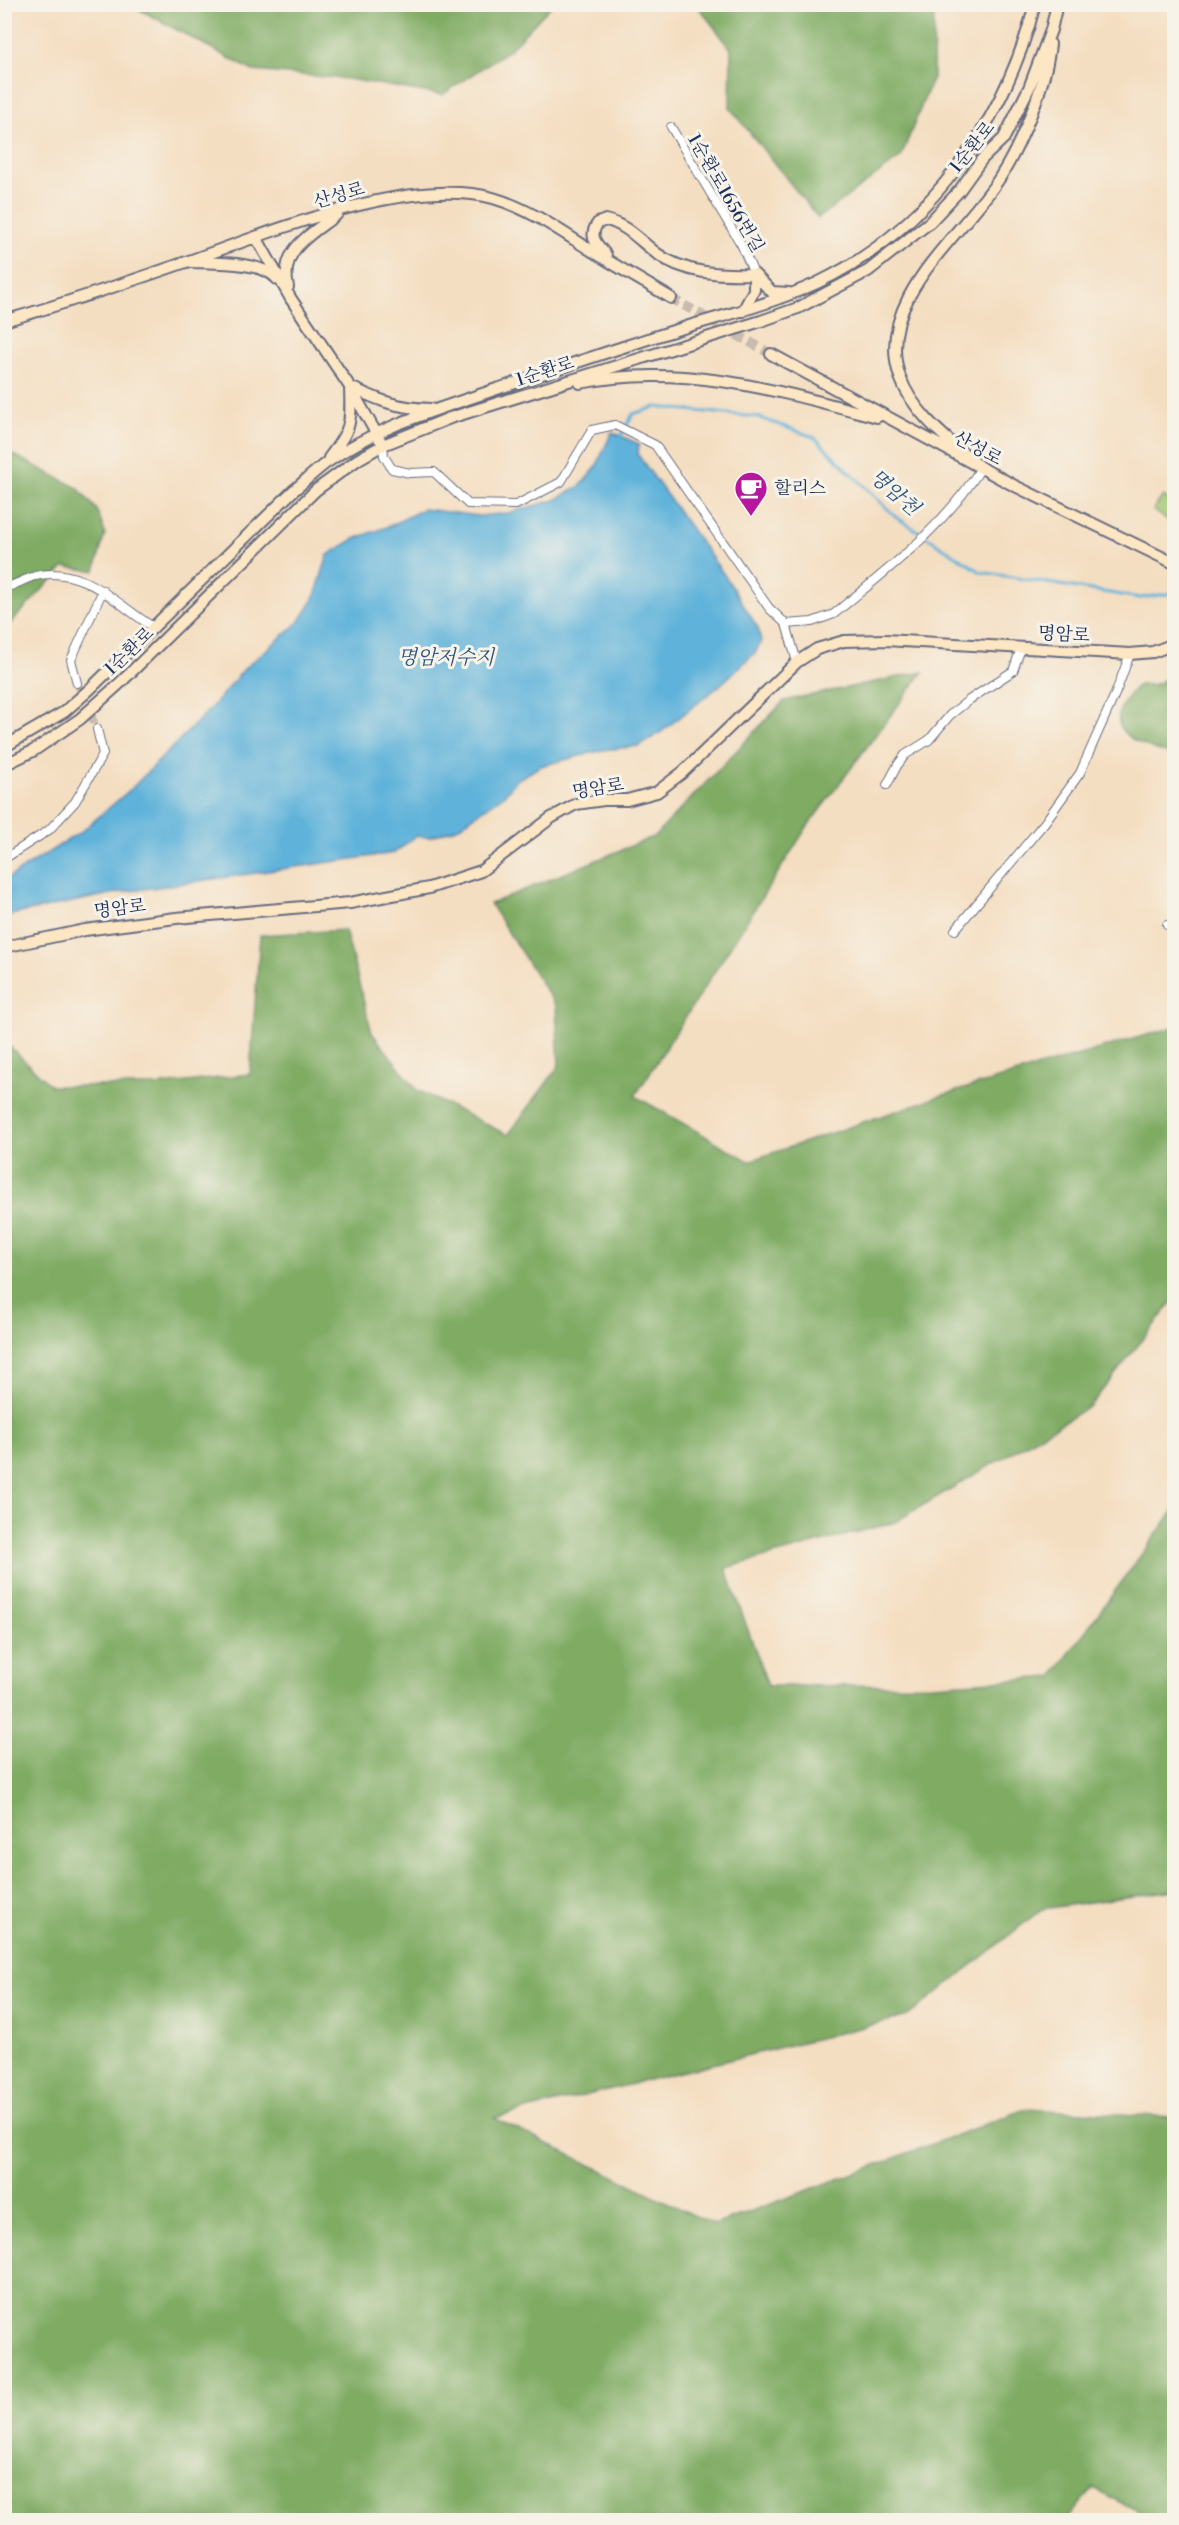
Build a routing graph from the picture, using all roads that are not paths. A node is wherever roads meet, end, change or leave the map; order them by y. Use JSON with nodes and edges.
{"nodes":[{"id":1,"x":1035,"y":4,"type":"edge"},
{"id":2,"x":1058,"y":4,"type":"edge"},
{"id":3,"x":1051,"y":30,"type":"junction"},
{"id":4,"x":671,"y":127,"type":"dead end"},
{"id":5,"x":342,"y":210,"type":"junction"},
{"id":6,"x":256,"y":237,"type":"junction"},
{"id":7,"x":186,"y":262,"type":"junction"},
{"id":8,"x":614,"y":264,"type":"junction"},
{"id":9,"x":754,"y":274,"type":"junction"},
{"id":10,"x":792,"y":293,"type":"junction"},
{"id":11,"x":671,"y":298,"type":"tunnel mouth"},
{"id":12,"x":291,"y":299,"type":"junction"},
{"id":13,"x":743,"y":311,"type":"junction"},
{"id":14,"x":4,"y":321,"type":"edge"},
{"id":15,"x":771,"y":354,"type":"tunnel mouth"},
{"id":16,"x":351,"y":387,"type":"junction"},
{"id":17,"x":527,"y":394,"type":"junction"},
{"id":18,"x":440,"y":409,"type":"junction"},
{"id":19,"x":894,"y":421,"type":"junction"},
{"id":20,"x":377,"y":434,"type":"junction"},
{"id":21,"x":383,"y":445,"type":"junction"},
{"id":22,"x":326,"y":463,"type":"junction"},
{"id":23,"x":981,"y":468,"type":"junction"},
{"id":24,"x":1174,"y":563,"type":"edge"},
{"id":25,"x":4,"y":588,"type":"edge"},
{"id":26,"x":103,"y":590,"type":"junction"},
{"id":27,"x":786,"y":624,"type":"junction"},
{"id":28,"x":153,"y":627,"type":"junction"},
{"id":29,"x":1174,"y":644,"type":"edge"},
{"id":30,"x":1021,"y":648,"type":"junction"},
{"id":31,"x":1130,"y":654,"type":"junction"},
{"id":32,"x":797,"y":662,"type":"junction"},
{"id":33,"x":77,"y":683,"type":"tunnel mouth"},
{"id":34,"x":97,"y":729,"type":"tunnel mouth"},
{"id":35,"x":4,"y":747,"type":"edge"},
{"id":36,"x":4,"y":765,"type":"edge"},
{"id":37,"x":887,"y":786,"type":"dead end"},
{"id":38,"x":4,"y":859,"type":"edge"},
{"id":39,"x":955,"y":930,"type":"dead end"},
{"id":40,"x":4,"y":947,"type":"edge"}],
"edges":[{"from":1,"to":10,"type":"street","name":"1순환로"},
{"from":2,"to":3,"type":"street","name":"1순환로"},
{"from":3,"to":17,"type":"street","name":"1순환로"},
{"from":3,"to":23,"type":"street"},
{"from":4,"to":9,"type":"street","name":"1순환로1656번길"},
{"from":5,"to":6,"type":"street","name":"산성로"},
{"from":5,"to":8,"type":"street","name":"산성로"},
{"from":5,"to":12,"type":"street"},
{"from":6,"to":7,"type":"street","name":"산성로"},
{"from":6,"to":12,"type":"street"},
{"from":7,"to":12,"type":"street"},
{"from":7,"to":14,"type":"street","name":"산성로"},
{"from":8,"to":9,"type":"street"},
{"from":8,"to":11,"type":"street","name":"산성로"},
{"from":9,"to":10,"type":"street"},
{"from":9,"to":13,"type":"street"},
{"from":10,"to":13,"type":"street","name":"1순환로"},
{"from":12,"to":16,"type":"street"},
{"from":13,"to":18,"type":"street","name":"1순환로"},
{"from":15,"to":19,"type":"street","name":"산성로"},
{"from":16,"to":18,"type":"street"},
{"from":16,"to":20,"type":"street"},
{"from":16,"to":22,"type":"street"},
{"from":17,"to":19,"type":"street"},
{"from":17,"to":21,"type":"street","name":"1순환로"},
{"from":18,"to":20,"type":"street","name":"1순환로"},
{"from":19,"to":23,"type":"street","name":"산성로"},
{"from":20,"to":21,"type":"street"},
{"from":20,"to":22,"type":"street","name":"1순환로"},
{"from":21,"to":27,"type":"street"},
{"from":21,"to":36,"type":"street","name":"1순환로"},
{"from":22,"to":28,"type":"street","name":"1순환로"},
{"from":23,"to":24,"type":"street","name":"산성로"},
{"from":23,"to":27,"type":"street"},
{"from":25,"to":26,"type":"street"},
{"from":26,"to":28,"type":"street"},
{"from":26,"to":33,"type":"street"},
{"from":27,"to":32,"type":"street"},
{"from":28,"to":35,"type":"street","name":"1순환로"},
{"from":29,"to":31,"type":"street","name":"명암로"},
{"from":30,"to":31,"type":"street","name":"명암로"},
{"from":30,"to":32,"type":"street","name":"명암로"},
{"from":30,"to":37,"type":"street"},
{"from":31,"to":39,"type":"street"},
{"from":32,"to":40,"type":"street","name":"명암로"},
{"from":34,"to":38,"type":"street"}]}
